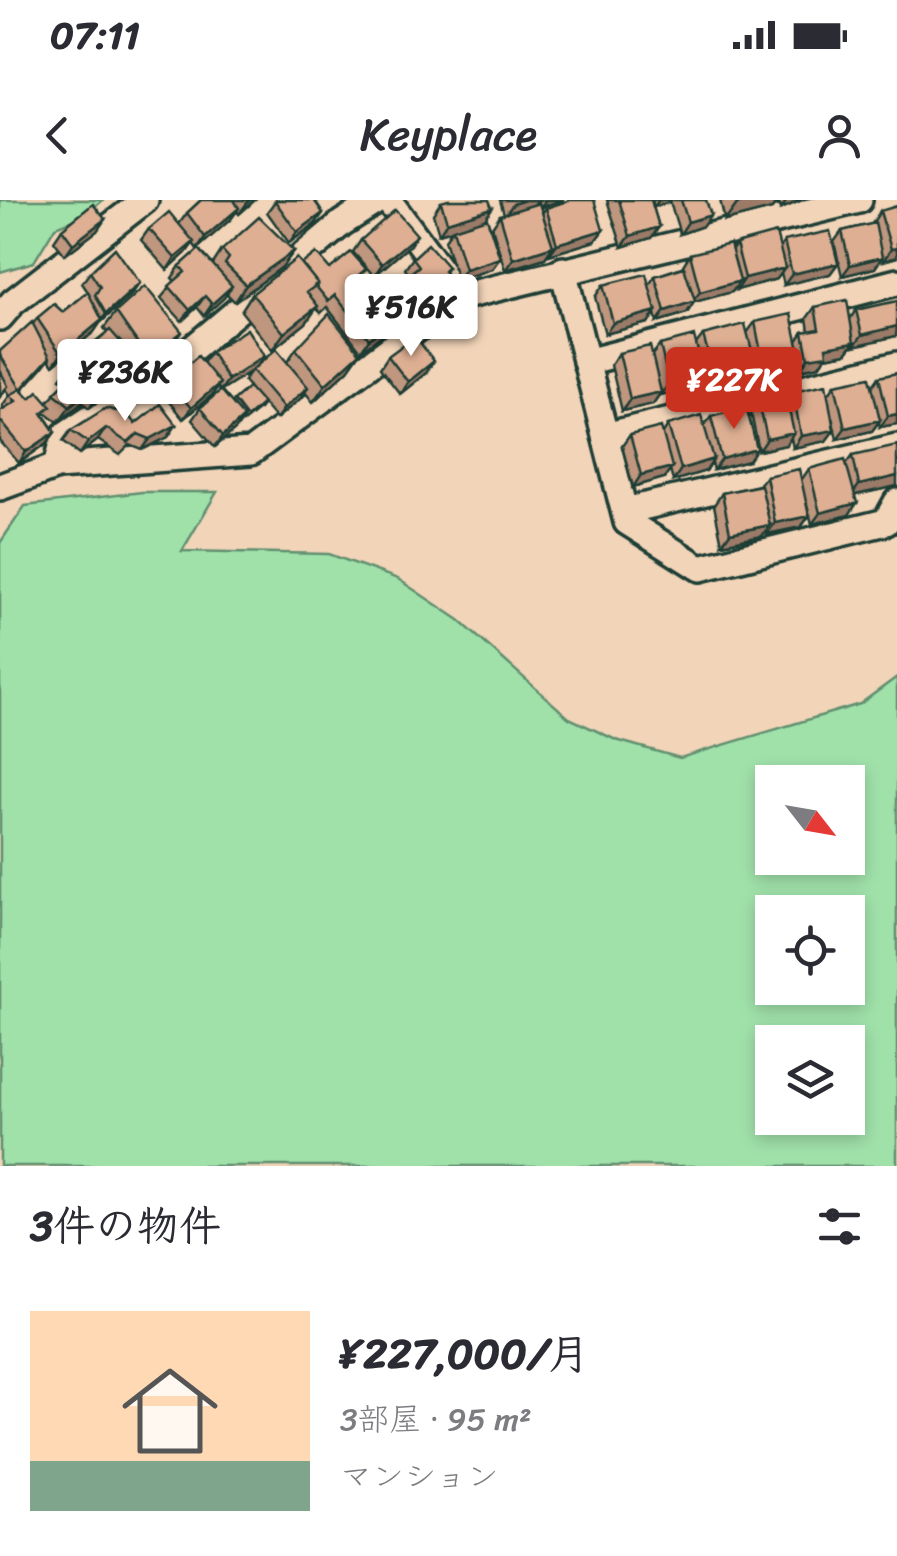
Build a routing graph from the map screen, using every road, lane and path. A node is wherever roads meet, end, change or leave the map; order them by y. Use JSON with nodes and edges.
{"nodes":[{"id":1,"x":145,"y":200,"type":"edge"},
{"id":2,"x":378,"y":200,"type":"edge"},
{"id":3,"x":388,"y":200,"type":"edge"},
{"id":4,"x":859,"y":200,"type":"edge"},
{"id":5,"x":562,"y":270,"type":"junction"},
{"id":6,"x":897,"y":282,"type":"edge"},
{"id":7,"x":460,"y":296,"type":"junction"},
{"id":8,"x":0,"y":317,"type":"edge"},
{"id":9,"x":586,"y":362,"type":"junction"},
{"id":10,"x":897,"y":365,"type":"edge"},
{"id":11,"x":605,"y":436,"type":"junction"},
{"id":12,"x":897,"y":447,"type":"edge"},
{"id":13,"x":57,"y":466,"type":"junction"},
{"id":14,"x":0,"y":487,"type":"edge"},
{"id":15,"x":897,"y":502,"type":"edge"},
{"id":16,"x":624,"y":511,"type":"junction"}],
"edges":[{"from":1,"to":8,"type":"street"},
{"from":2,"to":13,"type":"street"},
{"from":3,"to":7,"type":"street"},
{"from":4,"to":5,"type":"street"},
{"from":5,"to":7,"type":"street"},
{"from":5,"to":9,"type":"street"},
{"from":6,"to":9,"type":"street"},
{"from":7,"to":13,"type":"street"},
{"from":9,"to":11,"type":"street"},
{"from":10,"to":11,"type":"street"},
{"from":11,"to":16,"type":"street"},
{"from":12,"to":16,"type":"street"},
{"from":13,"to":14,"type":"street"},
{"from":15,"to":16,"type":"street"}]}
